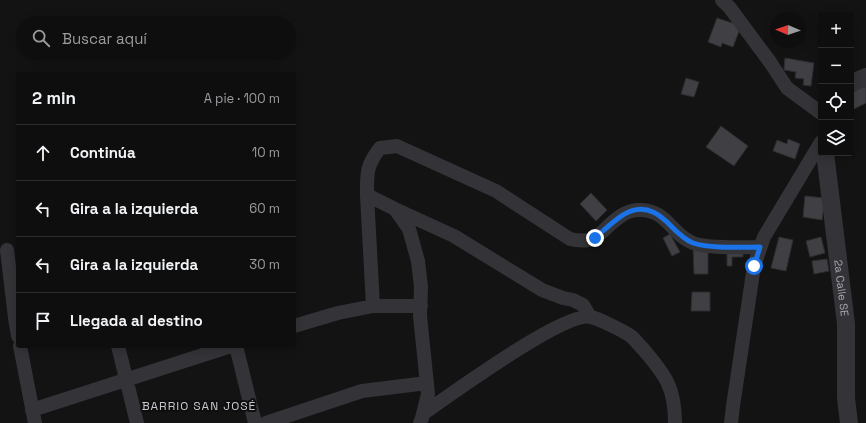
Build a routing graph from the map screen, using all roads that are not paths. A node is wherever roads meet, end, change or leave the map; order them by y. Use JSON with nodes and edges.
{"nodes":[{"id":1,"x":722,"y":0,"type":"edge"},
{"id":2,"x":866,"y":77,"type":"edge"},
{"id":3,"x":854,"y":82,"type":"edge"},
{"id":4,"x":818,"y":112,"type":"edge"},
{"id":5,"x":818,"y":147,"type":"edge"},
{"id":6,"x":825,"y":156,"type":"edge"},
{"id":7,"x":367,"y":195,"type":"junction"},
{"id":8,"x":395,"y":209,"type":"junction"},
{"id":9,"x":760,"y":247,"type":"junction"},
{"id":10,"x":7,"y":250,"type":"dead end"},
{"id":11,"x":373,"y":306,"type":"junction"},
{"id":12,"x":420,"y":306,"type":"junction"},
{"id":13,"x":590,"y":316,"type":"junction"},
{"id":14,"x":16,"y":324,"type":"edge"},
{"id":15,"x":296,"y":325,"type":"edge"},
{"id":16,"x":20,"y":348,"type":"edge"},
{"id":17,"x":118,"y":348,"type":"edge"},
{"id":18,"x":225,"y":348,"type":"edge"},
{"id":19,"x":236,"y":348,"type":"edge"},
{"id":20,"x":126,"y":379,"type":"junction"},
{"id":21,"x":427,"y":383,"type":"junction"},
{"id":22,"x":33,"y":417,"type":"edge"},
{"id":23,"x":422,"y":418,"type":"edge"},
{"id":24,"x":137,"y":423,"type":"edge"},
{"id":25,"x":255,"y":423,"type":"edge"},
{"id":26,"x":266,"y":423,"type":"edge"},
{"id":27,"x":675,"y":423,"type":"edge"},
{"id":28,"x":731,"y":423,"type":"edge"},
{"id":29,"x":849,"y":423,"type":"edge"}],
"edges":[{"from":1,"to":4,"type":"street"},
{"from":2,"to":3,"type":"street"},
{"from":5,"to":9,"type":"street"},
{"from":6,"to":29,"type":"street","name":"2a Calle SE"},
{"from":7,"to":8,"type":"street"},
{"from":7,"to":9,"type":"street"},
{"from":7,"to":11,"type":"street"},
{"from":8,"to":12,"type":"street"},
{"from":8,"to":13,"type":"street"},
{"from":9,"to":28,"type":"street"},
{"from":10,"to":14,"type":"street"},
{"from":11,"to":12,"type":"street"},
{"from":11,"to":15,"type":"street"},
{"from":12,"to":21,"type":"street"},
{"from":13,"to":23,"type":"street"},
{"from":13,"to":27,"type":"street"},
{"from":16,"to":22,"type":"street"},
{"from":17,"to":20,"type":"street"},
{"from":18,"to":20,"type":"street"},
{"from":19,"to":25,"type":"street"},
{"from":20,"to":22,"type":"street"},
{"from":20,"to":24,"type":"street"},
{"from":21,"to":23,"type":"street"},
{"from":21,"to":26,"type":"street"}]}
